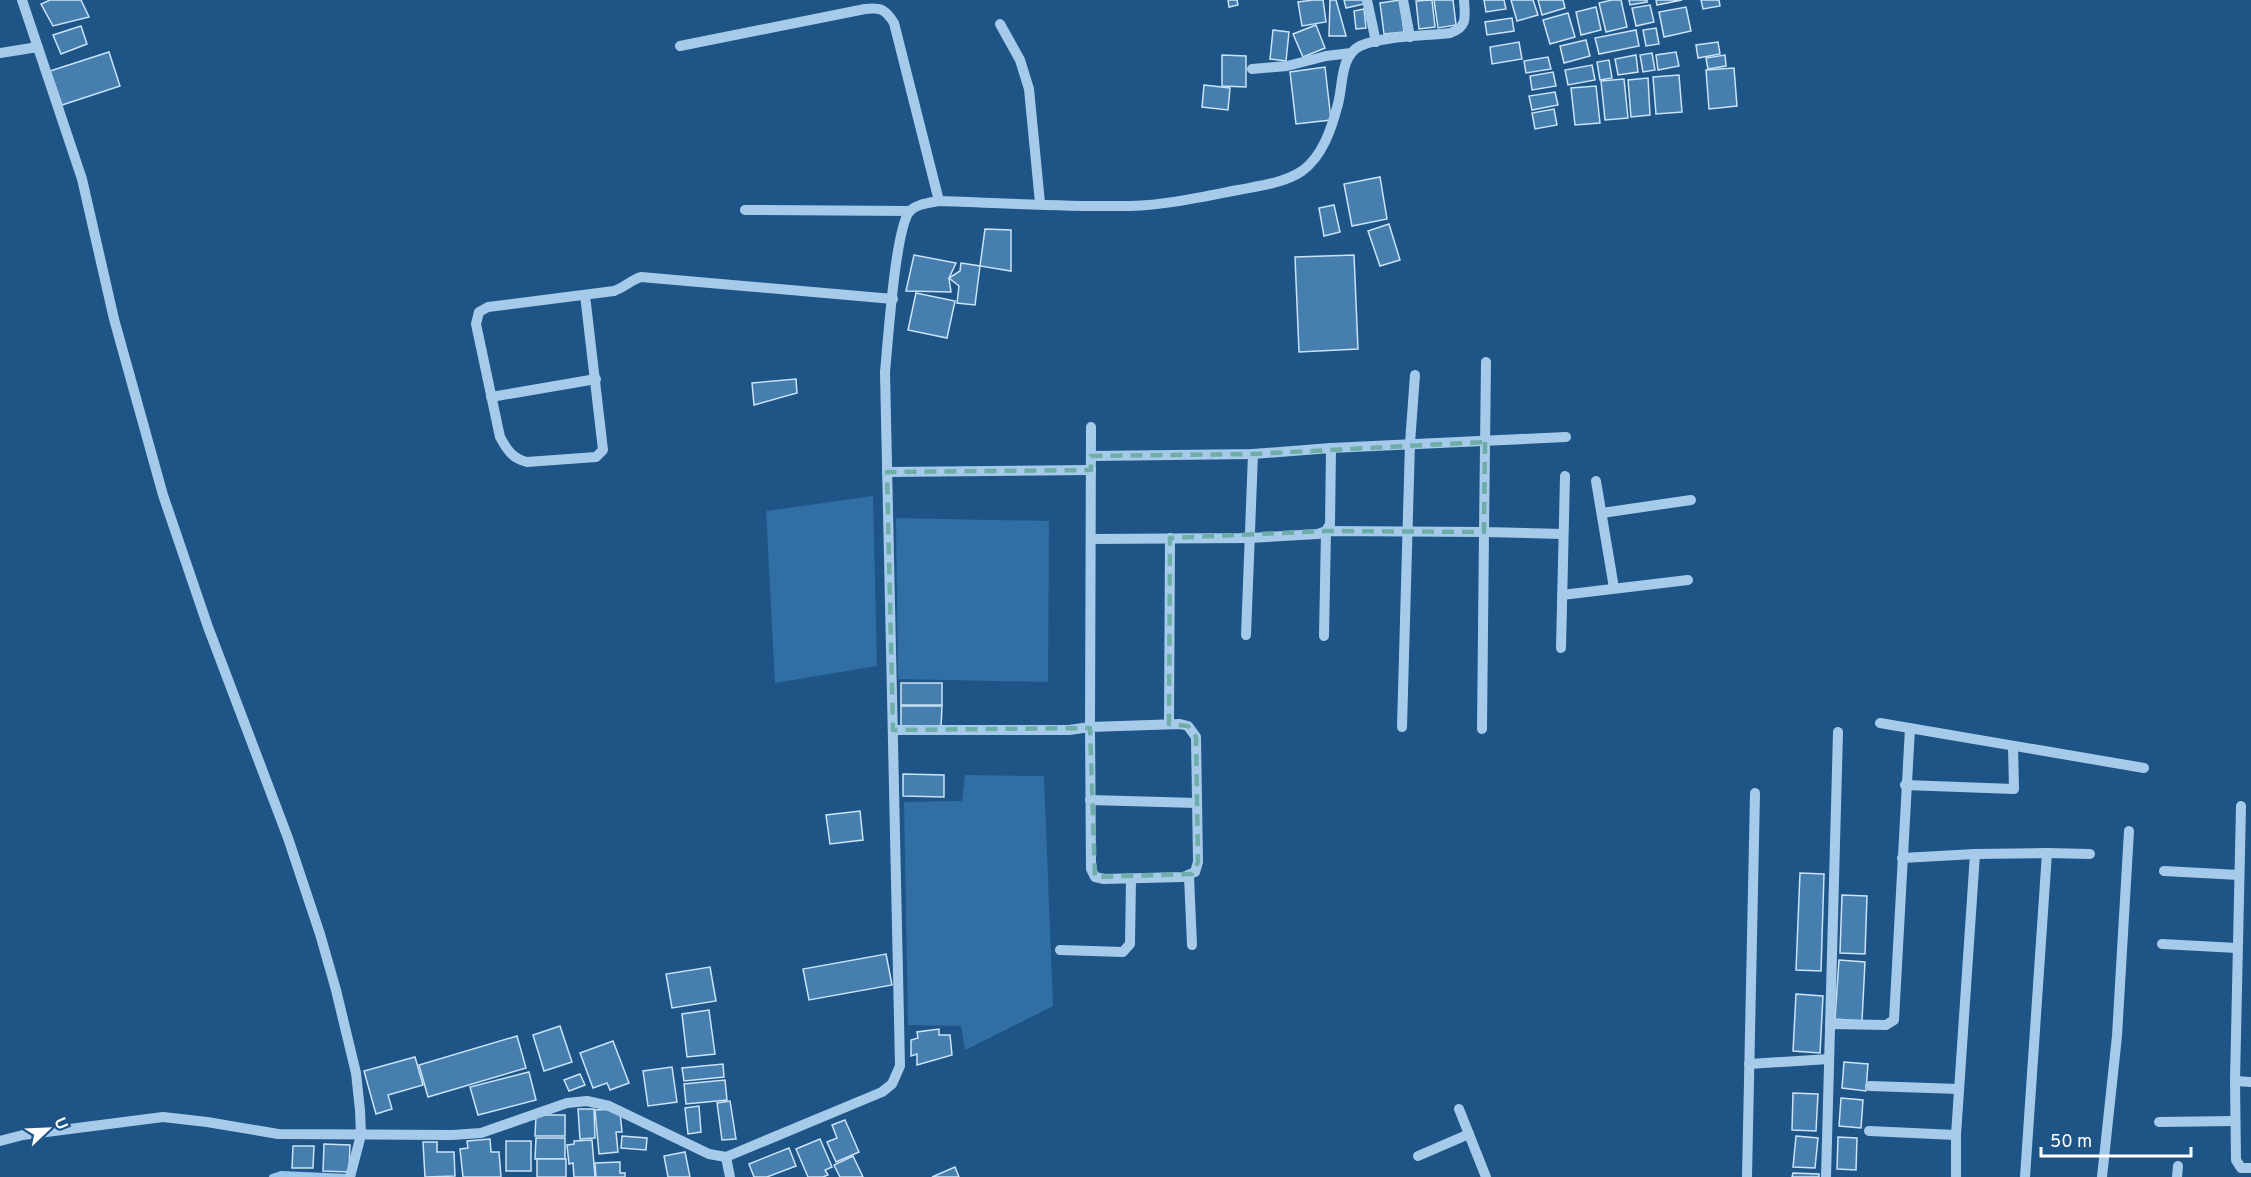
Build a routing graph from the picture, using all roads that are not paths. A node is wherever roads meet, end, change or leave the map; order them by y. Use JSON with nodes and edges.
{"nodes":[{"id":1,"x":22,"y":0,"type":"edge"},
{"id":2,"x":1368,"y":0,"type":"edge"},
{"id":3,"x":1402,"y":0,"type":"edge"},
{"id":4,"x":1464,"y":0,"type":"edge"},
{"id":5,"x":865,"y":5,"type":"edge"},
{"id":6,"x":1000,"y":24,"type":"dead end"},
{"id":7,"x":1410,"y":37,"type":"junction"},
{"id":8,"x":1376,"y":42,"type":"junction"},
{"id":9,"x":680,"y":46,"type":"dead end"},
{"id":10,"x":38,"y":47,"type":"junction"},
{"id":11,"x":0,"y":53,"type":"edge"},
{"id":12,"x":1351,"y":53,"type":"junction"},
{"id":13,"x":1252,"y":69,"type":"dead end"},
{"id":14,"x":939,"y":201,"type":"junction"},
{"id":15,"x":1040,"y":204,"type":"junction"},
{"id":16,"x":745,"y":210,"type":"dead end"},
{"id":17,"x":910,"y":210,"type":"junction"},
{"id":18,"x":585,"y":294,"type":"junction"},
{"id":19,"x":893,"y":299,"type":"junction"},
{"id":20,"x":1486,"y":362,"type":"dead end"},
{"id":21,"x":1415,"y":375,"type":"dead end"},
{"id":22,"x":596,"y":379,"type":"junction"},
{"id":23,"x":491,"y":397,"type":"junction"},
{"id":24,"x":1091,"y":428,"type":"dead end"},
{"id":25,"x":1566,"y":437,"type":"dead end"},
{"id":26,"x":1485,"y":442,"type":"junction"},
{"id":27,"x":1410,"y":443,"type":"junction"},
{"id":28,"x":1331,"y":447,"type":"junction"},
{"id":29,"x":1253,"y":454,"type":"junction"},
{"id":30,"x":1091,"y":456,"type":"junction"},
{"id":31,"x":1091,"y":470,"type":"junction"},
{"id":32,"x":887,"y":472,"type":"junction"},
{"id":33,"x":1565,"y":476,"type":"dead end"},
{"id":34,"x":1596,"y":481,"type":"dead end"},
{"id":35,"x":1691,"y":500,"type":"dead end"},
{"id":36,"x":1602,"y":513,"type":"junction"},
{"id":37,"x":1326,"y":531,"type":"junction"},
{"id":38,"x":1407,"y":531,"type":"junction"},
{"id":39,"x":1484,"y":532,"type":"junction"},
{"id":40,"x":1563,"y":534,"type":"junction"},
{"id":41,"x":1091,"y":538,"type":"junction"},
{"id":42,"x":1170,"y":538,"type":"junction"},
{"id":43,"x":1249,"y":538,"type":"junction"},
{"id":44,"x":1688,"y":580,"type":"dead end"},
{"id":45,"x":1614,"y":588,"type":"junction"},
{"id":46,"x":1562,"y":595,"type":"junction"},
{"id":47,"x":1246,"y":635,"type":"dead end"},
{"id":48,"x":1324,"y":636,"type":"dead end"},
{"id":49,"x":1562,"y":648,"type":"dead end"},
{"id":50,"x":1880,"y":723,"type":"dead end"},
{"id":51,"x":1169,"y":724,"type":"junction"},
{"id":52,"x":1090,"y":727,"type":"junction"},
{"id":53,"x":1402,"y":727,"type":"dead end"},
{"id":54,"x":1910,"y":728,"type":"junction"},
{"id":55,"x":1482,"y":729,"type":"dead end"},
{"id":56,"x":893,"y":730,"type":"junction"},
{"id":57,"x":1838,"y":732,"type":"dead end"},
{"id":58,"x":2013,"y":746,"type":"junction"},
{"id":59,"x":2144,"y":768,"type":"dead end"},
{"id":60,"x":1905,"y":785,"type":"junction"},
{"id":61,"x":1755,"y":793,"type":"dead end"},
{"id":62,"x":1090,"y":800,"type":"junction"},
{"id":63,"x":1197,"y":803,"type":"junction"},
{"id":64,"x":2241,"y":806,"type":"dead end"},
{"id":65,"x":2129,"y":831,"type":"dead end"},
{"id":66,"x":1976,"y":854,"type":"junction"},
{"id":67,"x":2047,"y":854,"type":"junction"},
{"id":68,"x":2090,"y":854,"type":"dead end"},
{"id":69,"x":1902,"y":858,"type":"junction"},
{"id":70,"x":2164,"y":871,"type":"dead end"},
{"id":71,"x":2239,"y":875,"type":"junction"},
{"id":72,"x":1189,"y":876,"type":"junction"},
{"id":73,"x":1131,"y":879,"type":"junction"},
{"id":74,"x":2238,"y":916,"type":"junction"},
{"id":75,"x":2251,"y":916,"type":"edge"},
{"id":76,"x":2162,"y":944,"type":"dead end"},
{"id":77,"x":1192,"y":945,"type":"dead end"},
{"id":78,"x":2238,"y":948,"type":"junction"},
{"id":79,"x":1060,"y":950,"type":"dead end"},
{"id":80,"x":1830,"y":1024,"type":"junction"},
{"id":81,"x":1829,"y":1059,"type":"junction"},
{"id":82,"x":1749,"y":1064,"type":"junction"},
{"id":83,"x":2235,"y":1081,"type":"junction"},
{"id":84,"x":2251,"y":1082,"type":"edge"},
{"id":85,"x":1870,"y":1086,"type":"dead end"},
{"id":86,"x":1959,"y":1089,"type":"junction"},
{"id":87,"x":1459,"y":1109,"type":"dead end"},
{"id":88,"x":2235,"y":1121,"type":"junction"},
{"id":89,"x":2159,"y":1122,"type":"dead end"},
{"id":90,"x":1869,"y":1131,"type":"dead end"},
{"id":91,"x":1469,"y":1134,"type":"junction"},
{"id":92,"x":361,"y":1135,"type":"junction"},
{"id":93,"x":1956,"y":1135,"type":"junction"},
{"id":94,"x":0,"y":1141,"type":"edge"},
{"id":95,"x":1418,"y":1156,"type":"dead end"},
{"id":96,"x":726,"y":1157,"type":"junction"},
{"id":97,"x":2251,"y":1168,"type":"edge"},
{"id":98,"x":352,"y":1173,"type":"edge"},
{"id":99,"x":730,"y":1177,"type":"edge"},
{"id":100,"x":1486,"y":1177,"type":"edge"},
{"id":101,"x":1747,"y":1177,"type":"edge"},
{"id":102,"x":1826,"y":1177,"type":"edge"},
{"id":103,"x":1956,"y":1177,"type":"edge"},
{"id":104,"x":2025,"y":1177,"type":"edge"},
{"id":105,"x":2102,"y":1177,"type":"edge"}],
"edges":[{"from":1,"to":10,"type":"street"},
{"from":2,"to":8,"type":"street"},
{"from":3,"to":7,"type":"street"},
{"from":4,"to":7,"type":"street"},
{"from":5,"to":9,"type":"street"},
{"from":5,"to":14,"type":"street"},
{"from":6,"to":15,"type":"street"},
{"from":7,"to":8,"type":"street"},
{"from":8,"to":12,"type":"street"},
{"from":10,"to":11,"type":"street"},
{"from":10,"to":92,"type":"street"},
{"from":12,"to":13,"type":"street"},
{"from":12,"to":15,"type":"street"},
{"from":14,"to":15,"type":"street"},
{"from":14,"to":17,"type":"street"},
{"from":16,"to":17,"type":"street"},
{"from":17,"to":19,"type":"street"},
{"from":18,"to":19,"type":"street"},
{"from":18,"to":22,"type":"street"},
{"from":18,"to":23,"type":"street"},
{"from":19,"to":32,"type":"street"},
{"from":20,"to":26,"type":"street"},
{"from":21,"to":27,"type":"street"},
{"from":22,"to":23,"type":"street"},
{"from":22,"to":23,"type":"street"},
{"from":24,"to":30,"type":"street"},
{"from":25,"to":26,"type":"street"},
{"from":26,"to":27,"type":"street"},
{"from":26,"to":39,"type":"street"},
{"from":27,"to":28,"type":"street"},
{"from":27,"to":38,"type":"street"},
{"from":28,"to":29,"type":"street"},
{"from":28,"to":37,"type":"street"},
{"from":29,"to":30,"type":"street"},
{"from":29,"to":43,"type":"street"},
{"from":30,"to":31,"type":"street"},
{"from":31,"to":32,"type":"street"},
{"from":31,"to":41,"type":"street"},
{"from":32,"to":56,"type":"street"},
{"from":33,"to":40,"type":"street"},
{"from":34,"to":36,"type":"street"},
{"from":35,"to":36,"type":"street"},
{"from":36,"to":45,"type":"street"},
{"from":37,"to":38,"type":"street"},
{"from":37,"to":43,"type":"street"},
{"from":37,"to":48,"type":"street"},
{"from":38,"to":39,"type":"street"},
{"from":38,"to":53,"type":"street"},
{"from":39,"to":40,"type":"street"},
{"from":39,"to":55,"type":"street"},
{"from":40,"to":46,"type":"street"},
{"from":41,"to":42,"type":"street"},
{"from":41,"to":52,"type":"street"},
{"from":42,"to":43,"type":"street"},
{"from":42,"to":51,"type":"street"},
{"from":43,"to":47,"type":"street"},
{"from":44,"to":45,"type":"street"},
{"from":45,"to":46,"type":"street"},
{"from":46,"to":49,"type":"street"},
{"from":50,"to":54,"type":"street"},
{"from":51,"to":52,"type":"street"},
{"from":51,"to":63,"type":"street"},
{"from":52,"to":56,"type":"street"},
{"from":52,"to":62,"type":"street"},
{"from":54,"to":58,"type":"street"},
{"from":54,"to":60,"type":"street"},
{"from":56,"to":96,"type":"street"},
{"from":57,"to":80,"type":"street"},
{"from":58,"to":59,"type":"street"},
{"from":58,"to":60,"type":"street"},
{"from":60,"to":69,"type":"street"},
{"from":61,"to":82,"type":"street"},
{"from":62,"to":63,"type":"street"},
{"from":62,"to":73,"type":"street"},
{"from":63,"to":72,"type":"street"},
{"from":64,"to":71,"type":"street"},
{"from":65,"to":105,"type":"street"},
{"from":66,"to":67,"type":"street"},
{"from":66,"to":69,"type":"street"},
{"from":66,"to":86,"type":"street"},
{"from":67,"to":68,"type":"street"},
{"from":67,"to":104,"type":"street"},
{"from":69,"to":80,"type":"street"},
{"from":70,"to":71,"type":"street"},
{"from":71,"to":74,"type":"street"},
{"from":72,"to":73,"type":"street"},
{"from":72,"to":77,"type":"street"},
{"from":73,"to":79,"type":"street"},
{"from":74,"to":75,"type":"street"},
{"from":74,"to":78,"type":"street"},
{"from":76,"to":78,"type":"street"},
{"from":78,"to":83,"type":"street"},
{"from":80,"to":81,"type":"street"},
{"from":81,"to":82,"type":"street"},
{"from":81,"to":102,"type":"street"},
{"from":82,"to":101,"type":"street"},
{"from":83,"to":84,"type":"street"},
{"from":83,"to":88,"type":"street"},
{"from":85,"to":86,"type":"street"},
{"from":86,"to":93,"type":"street"},
{"from":87,"to":91,"type":"street"},
{"from":88,"to":89,"type":"street"},
{"from":88,"to":97,"type":"street"},
{"from":90,"to":93,"type":"street"},
{"from":91,"to":95,"type":"street"},
{"from":91,"to":100,"type":"street"},
{"from":92,"to":94,"type":"street"},
{"from":92,"to":96,"type":"street"},
{"from":92,"to":98,"type":"street"},
{"from":93,"to":103,"type":"street"},
{"from":96,"to":99,"type":"street"}]}
